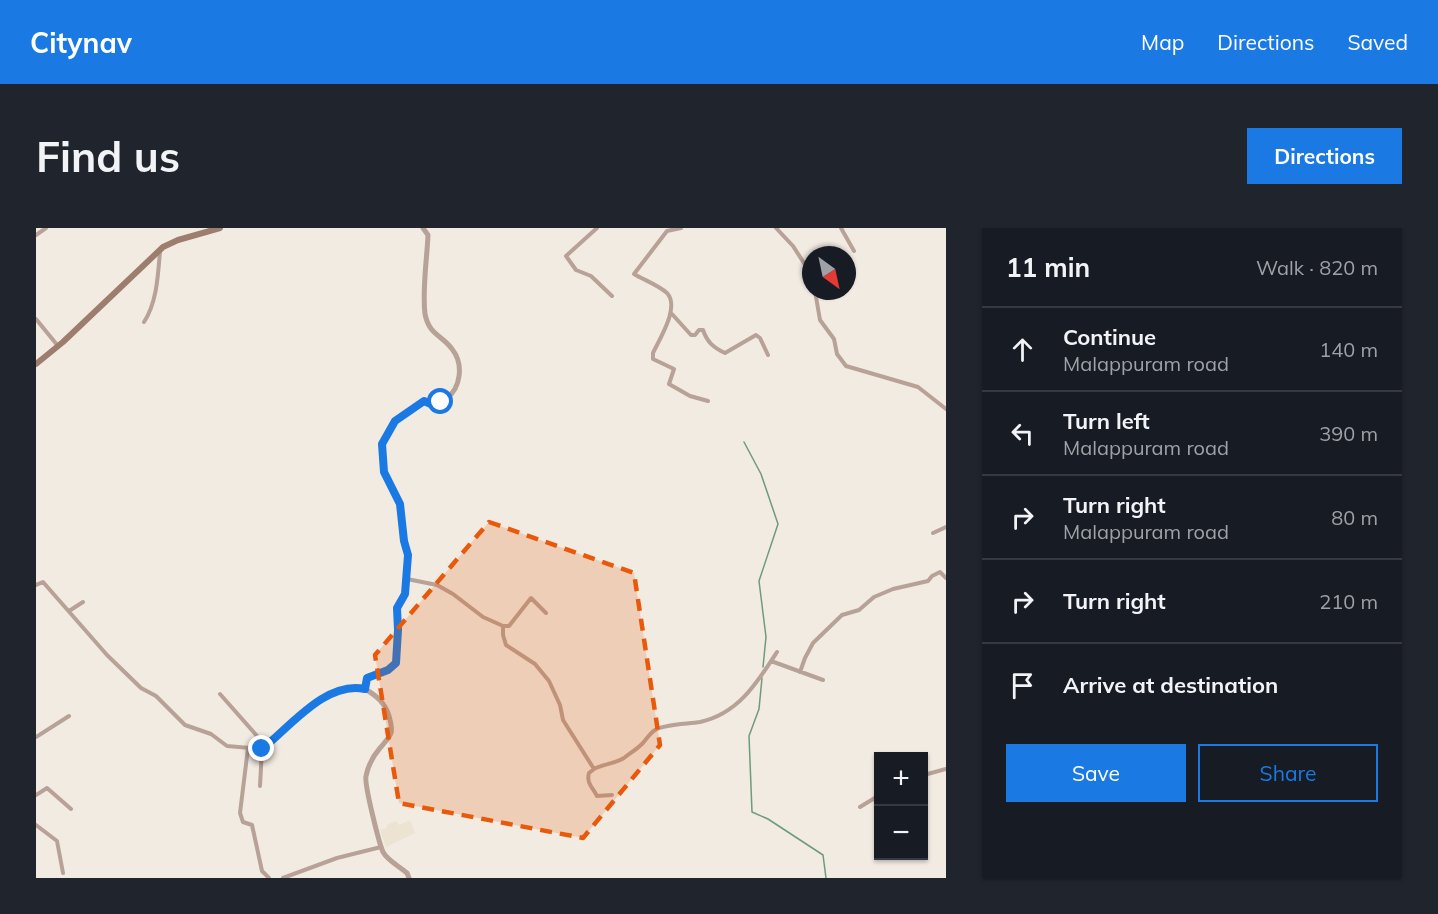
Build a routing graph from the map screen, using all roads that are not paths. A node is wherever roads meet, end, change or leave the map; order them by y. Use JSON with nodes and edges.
{"nodes":[{"id":1,"x":46,"y":228,"type":"edge"},
{"id":2,"x":220,"y":228,"type":"edge"},
{"id":3,"x":681,"y":228,"type":"edge"},
{"id":4,"x":776,"y":228,"type":"edge"},
{"id":5,"x":841,"y":228,"type":"edge"},
{"id":6,"x":426,"y":229,"type":"edge"},
{"id":7,"x":593,"y":229,"type":"edge"},
{"id":8,"x":205,"y":230,"type":"edge"},
{"id":9,"x":36,"y":235,"type":"edge"},
{"id":10,"x":851,"y":246,"type":"edge"},
{"id":11,"x":160,"y":250,"type":"junction"},
{"id":12,"x":802,"y":260,"type":"edge"},
{"id":13,"x":612,"y":296,"type":"dead end"},
{"id":14,"x":816,"y":300,"type":"edge"},
{"id":15,"x":672,"y":314,"type":"junction"},
{"id":16,"x":36,"y":319,"type":"edge"},
{"id":17,"x":144,"y":322,"type":"dead end"},
{"id":18,"x":58,"y":346,"type":"junction"},
{"id":19,"x":768,"y":355,"type":"dead end"},
{"id":20,"x":36,"y":364,"type":"edge"},
{"id":21,"x":708,"y":401,"type":"dead end"},
{"id":22,"x":946,"y":409,"type":"edge"},
{"id":23,"x":946,"y":527,"type":"edge"},
{"id":24,"x":933,"y":533,"type":"dead end"},
{"id":25,"x":946,"y":578,"type":"edge"},
{"id":26,"x":407,"y":579,"type":"junction"},
{"id":27,"x":36,"y":585,"type":"edge"},
{"id":28,"x":83,"y":602,"type":"dead end"},
{"id":29,"x":69,"y":611,"type":"junction"},
{"id":30,"x":546,"y":613,"type":"dead end"},
{"id":31,"x":503,"y":626,"type":"junction"},
{"id":32,"x":777,"y":652,"type":"dead end"},
{"id":33,"x":771,"y":661,"type":"junction"},
{"id":34,"x":800,"y":672,"type":"junction"},
{"id":35,"x":823,"y":680,"type":"dead end"},
{"id":36,"x":365,"y":689,"type":"junction"},
{"id":37,"x":220,"y":694,"type":"dead end"},
{"id":38,"x":69,"y":716,"type":"dead end"},
{"id":39,"x":36,"y":737,"type":"edge"},
{"id":40,"x":248,"y":748,"type":"junction"},
{"id":41,"x":262,"y":749,"type":"junction"},
{"id":42,"x":594,"y":769,"type":"junction"},
{"id":43,"x":946,"y":769,"type":"edge"},
{"id":44,"x":928,"y":774,"type":"edge"},
{"id":45,"x":260,"y":786,"type":"dead end"},
{"id":46,"x":36,"y":795,"type":"edge"},
{"id":47,"x":612,"y":795,"type":"dead end"},
{"id":48,"x":874,"y":799,"type":"edge"},
{"id":49,"x":860,"y":807,"type":"dead end"},
{"id":50,"x":71,"y":809,"type":"dead end"},
{"id":51,"x":36,"y":825,"type":"edge"},
{"id":52,"x":382,"y":848,"type":"junction"},
{"id":53,"x":63,"y":873,"type":"dead end"},
{"id":54,"x":269,"y":878,"type":"edge"},
{"id":55,"x":283,"y":878,"type":"edge"},
{"id":56,"x":409,"y":878,"type":"edge"}],
"edges":[{"from":1,"to":9,"type":"street"},
{"from":2,"to":8,"type":"main road"},
{"from":3,"to":15,"type":"street"},
{"from":4,"to":12,"type":"street"},
{"from":5,"to":10,"type":"street"},
{"from":6,"to":26,"type":"street"},
{"from":7,"to":13,"type":"street"},
{"from":8,"to":11,"type":"main road"},
{"from":11,"to":17,"type":"street"},
{"from":11,"to":18,"type":"main road"},
{"from":14,"to":22,"type":"street"},
{"from":15,"to":19,"type":"street"},
{"from":15,"to":21,"type":"street"},
{"from":16,"to":18,"type":"street"},
{"from":18,"to":20,"type":"main road"},
{"from":23,"to":24,"type":"street"},
{"from":25,"to":34,"type":"street"},
{"from":26,"to":31,"type":"street"},
{"from":26,"to":36,"type":"street"},
{"from":27,"to":29,"type":"street"},
{"from":28,"to":29,"type":"street"},
{"from":29,"to":40,"type":"street"},
{"from":30,"to":31,"type":"street"},
{"from":31,"to":42,"type":"street"},
{"from":32,"to":33,"type":"street"},
{"from":33,"to":34,"type":"street"},
{"from":33,"to":42,"type":"street"},
{"from":34,"to":35,"type":"street"},
{"from":36,"to":41,"type":"street"},
{"from":36,"to":52,"type":"street"},
{"from":37,"to":41,"type":"street"},
{"from":38,"to":39,"type":"street"},
{"from":40,"to":41,"type":"street"},
{"from":40,"to":54,"type":"street"},
{"from":41,"to":45,"type":"street"},
{"from":42,"to":47,"type":"street"},
{"from":43,"to":44,"type":"street"},
{"from":46,"to":50,"type":"street"},
{"from":48,"to":49,"type":"street"},
{"from":51,"to":53,"type":"street"},
{"from":52,"to":55,"type":"street"},
{"from":52,"to":56,"type":"street"}]}
